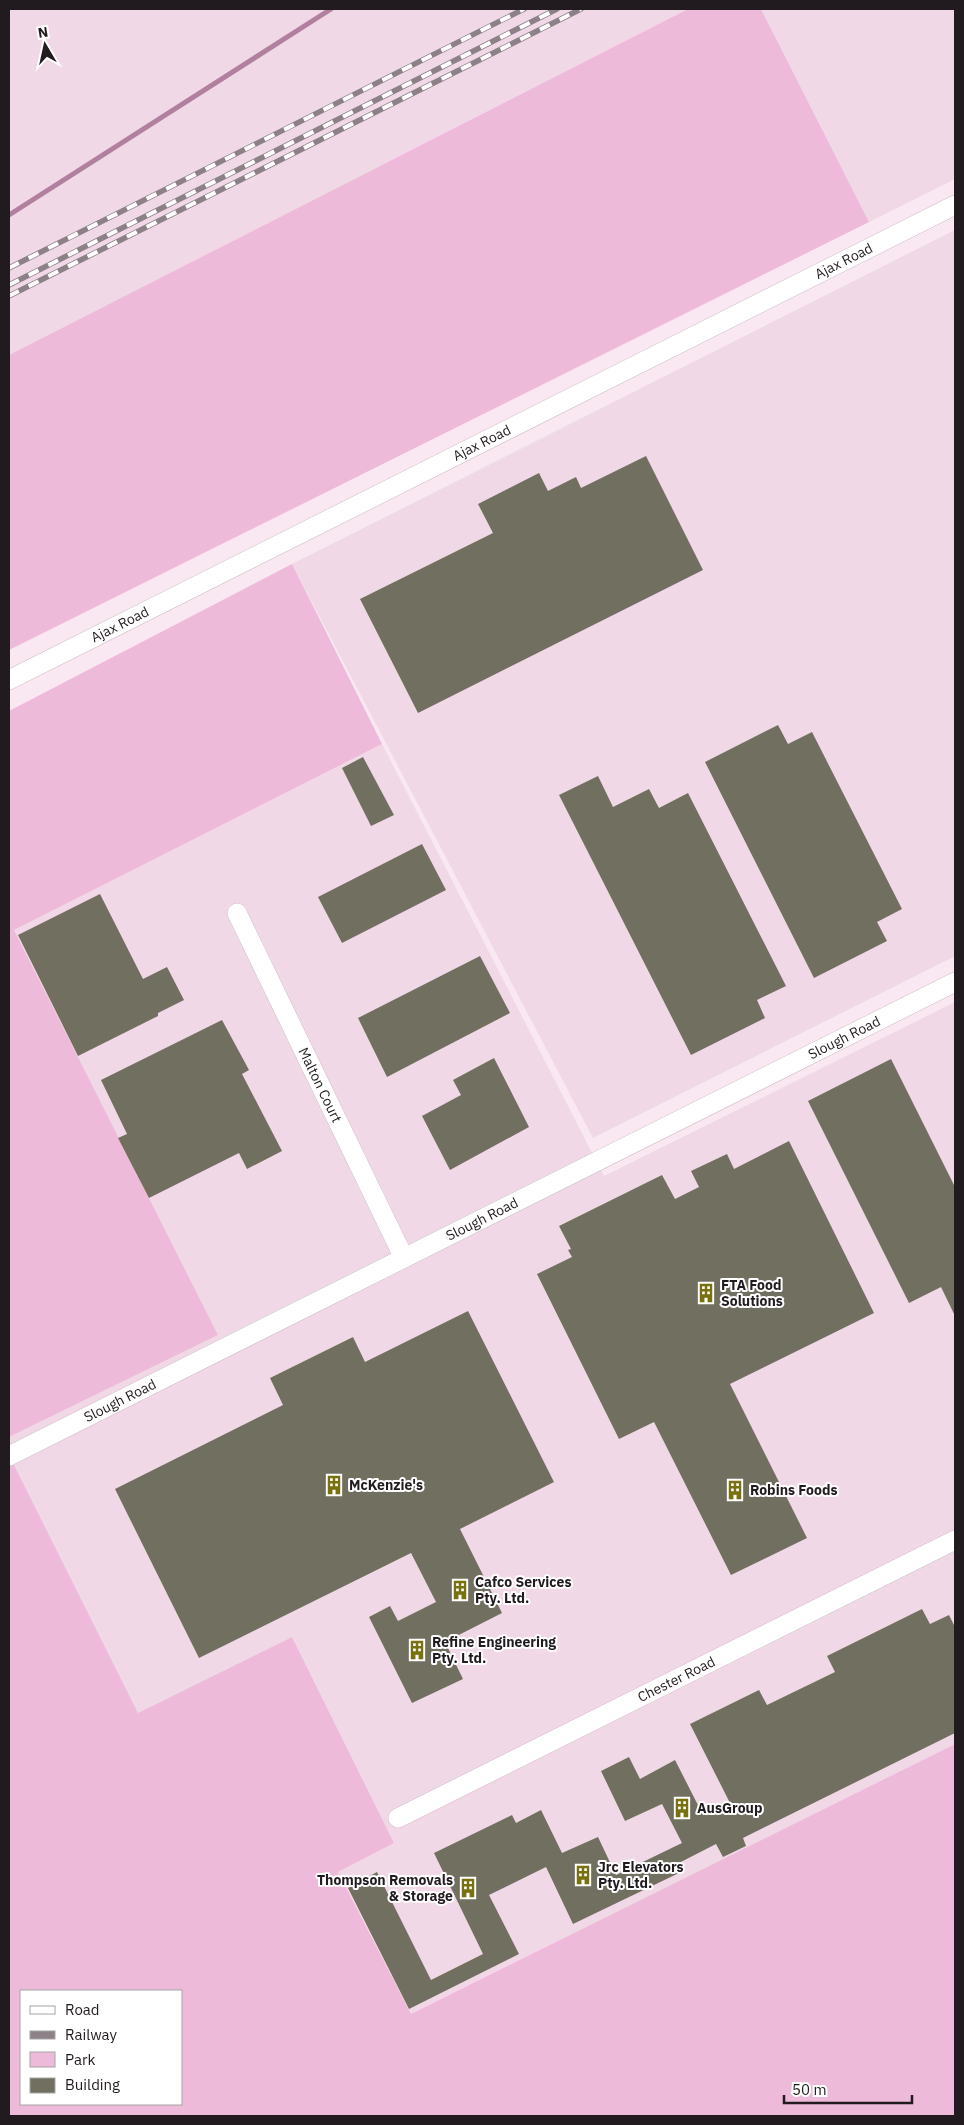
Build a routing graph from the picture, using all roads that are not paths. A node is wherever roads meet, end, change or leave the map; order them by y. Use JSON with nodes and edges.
{"nodes":[{"id":1,"x":955,"y":205,"type":"edge"},
{"id":2,"x":9,"y":680,"type":"edge"},
{"id":3,"x":237,"y":913,"type":"dead end"},
{"id":4,"x":955,"y":982,"type":"edge"},
{"id":5,"x":404,"y":1258,"type":"junction"},
{"id":6,"x":9,"y":1456,"type":"edge"},
{"id":7,"x":955,"y":1540,"type":"edge"},
{"id":8,"x":398,"y":1818,"type":"dead end"}],
"edges":[{"from":1,"to":2,"type":"street","name":"Ajax Road"},
{"from":3,"to":5,"type":"street","name":"Malton Court"},
{"from":4,"to":5,"type":"street","name":"Slough Road"},
{"from":5,"to":6,"type":"street","name":"Slough Road"},
{"from":7,"to":8,"type":"street","name":"Chester Road"}]}
